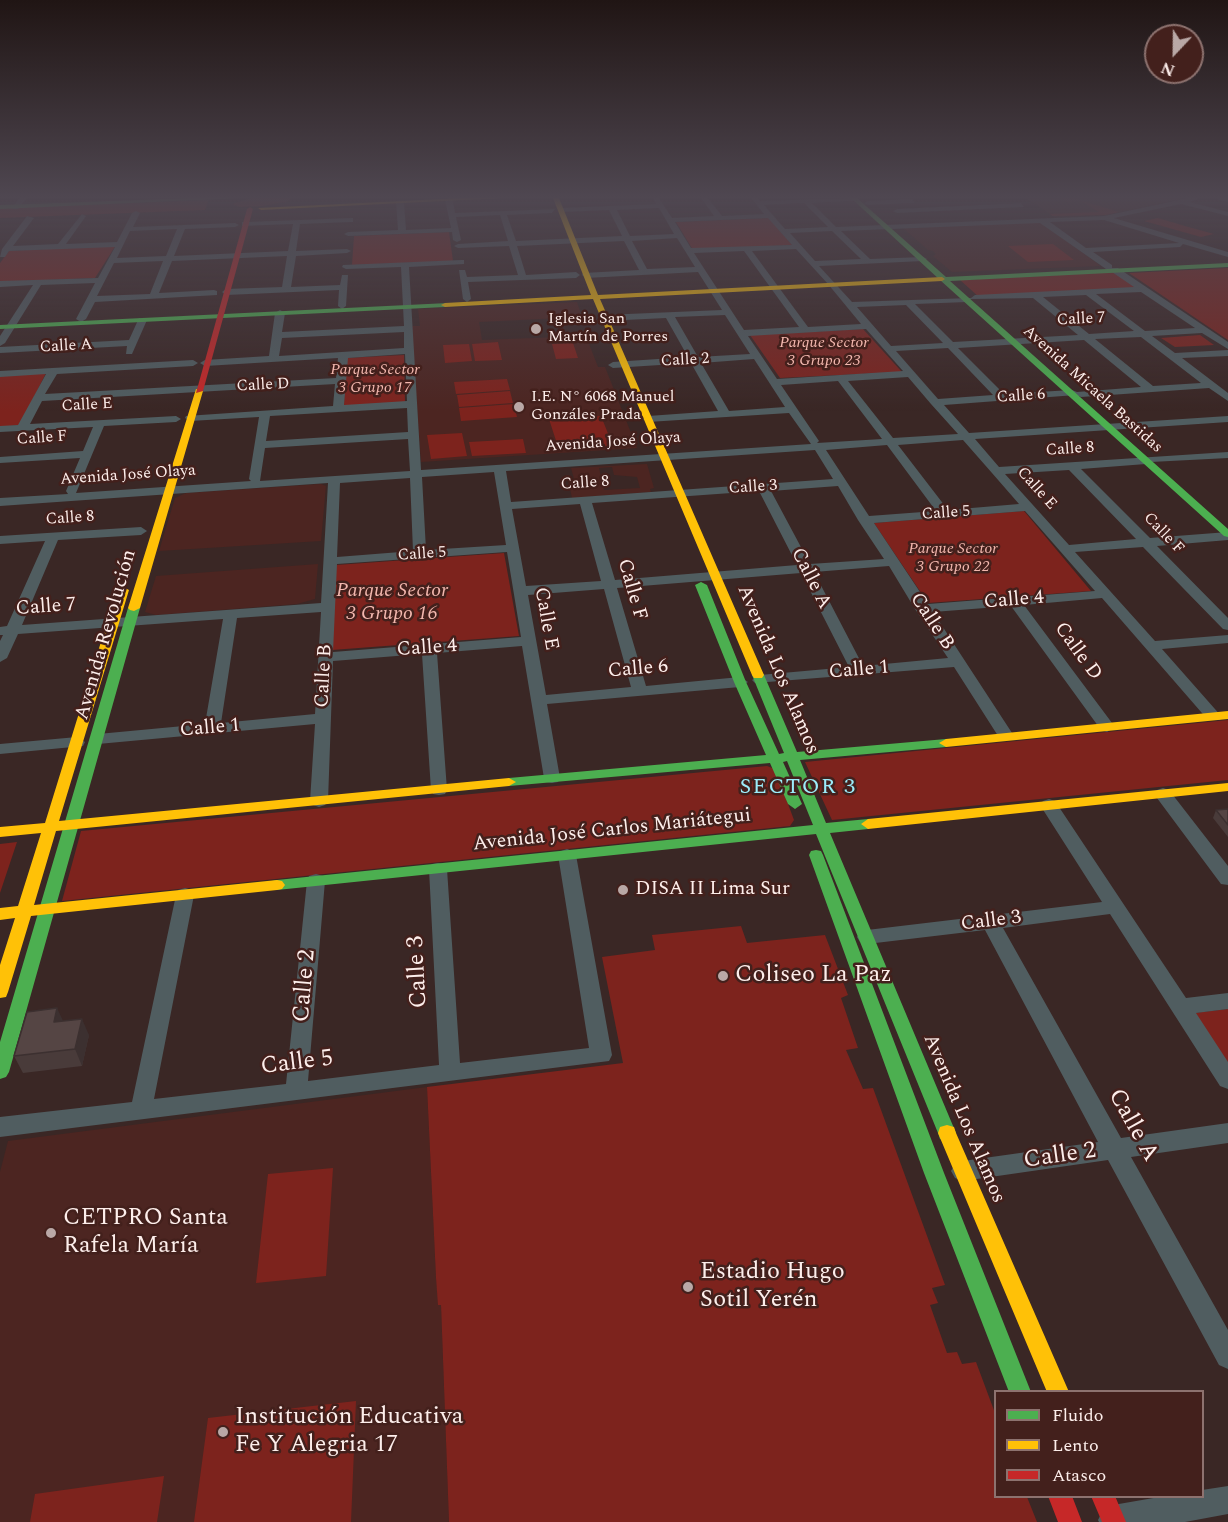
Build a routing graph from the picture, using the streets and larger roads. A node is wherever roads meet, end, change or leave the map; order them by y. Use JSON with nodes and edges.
{"nodes":[{"id":1,"x":108,"y":269,"type":"edge"},
{"id":2,"x":164,"y":269,"type":"edge"},
{"id":3,"x":227,"y":269,"type":"edge"},
{"id":4,"x":289,"y":269,"type":"edge"},
{"id":5,"x":346,"y":269,"type":"edge"},
{"id":6,"x":405,"y":269,"type":"edge"},
{"id":7,"x":462,"y":269,"type":"edge"},
{"id":8,"x":520,"y":269,"type":"edge"},
{"id":9,"x":579,"y":269,"type":"edge"},
{"id":10,"x":643,"y":269,"type":"edge"},
{"id":11,"x":700,"y":269,"type":"joint"},
{"id":12,"x":761,"y":269,"type":"edge"},
{"id":13,"x":817,"y":269,"type":"edge"},
{"id":14,"x":937,"y":269,"type":"edge"},
{"id":15,"x":939,"y":269,"type":"edge"},
{"id":16,"x":1112,"y":269,"type":"joint"},
{"id":17,"x":644,"y":272,"type":"junction"},
{"id":18,"x":581,"y":275,"type":"junction"},
{"id":19,"x":522,"y":277,"type":"junction"},
{"id":20,"x":948,"y":277,"type":"junction"},
{"id":21,"x":102,"y":280,"type":"junction"},
{"id":22,"x":464,"y":280,"type":"junction"},
{"id":23,"x":39,"y":282,"type":"junction"},
{"id":24,"x":830,"y":283,"type":"junction"},
{"id":25,"x":0,"y":284,"type":"edge"},
{"id":26,"x":774,"y":286,"type":"junction"},
{"id":27,"x":344,"y":287,"type":"junction"},
{"id":28,"x":286,"y":289,"type":"junction"},
{"id":29,"x":713,"y":289,"type":"junction"},
{"id":30,"x":1143,"y":289,"type":"junction"},
{"id":31,"x":220,"y":292,"type":"junction"},
{"id":32,"x":1088,"y":292,"type":"junction"},
{"id":33,"x":589,"y":295,"type":"junction"},
{"id":34,"x":1035,"y":295,"type":"junction"},
{"id":35,"x":153,"y":296,"type":"junction"},
{"id":36,"x":92,"y":298,"type":"junction"},
{"id":37,"x":971,"y":298,"type":"junction"},
{"id":38,"x":467,"y":299,"type":"junction"},
{"id":39,"x":908,"y":302,"type":"junction"},
{"id":40,"x":408,"y":304,"type":"junction"},
{"id":41,"x":849,"y":305,"type":"junction"},
{"id":42,"x":342,"y":306,"type":"junction"},
{"id":43,"x":729,"y":312,"type":"junction"},
{"id":44,"x":280,"y":313,"type":"junction"},
{"id":45,"x":213,"y":315,"type":"junction"},
{"id":46,"x":669,"y":315,"type":"junction"},
{"id":47,"x":604,"y":318,"type":"junction"},
{"id":48,"x":81,"y":319,"type":"junction"},
{"id":49,"x":142,"y":320,"type":"junction"},
{"id":50,"x":6,"y":325,"type":"edge"},
{"id":51,"x":868,"y":327,"type":"junction"},
{"id":52,"x":409,"y":329,"type":"junction"},
{"id":53,"x":806,"y":330,"type":"junction"},
{"id":54,"x":1204,"y":330,"type":"junction"},
{"id":55,"x":743,"y":333,"type":"junction"},
{"id":56,"x":1144,"y":334,"type":"junction"},
{"id":57,"x":277,"y":336,"type":"junction"},
{"id":58,"x":1087,"y":338,"type":"junction"},
{"id":59,"x":1018,"y":342,"type":"junction"},
{"id":60,"x":0,"y":343,"type":"edge"},
{"id":61,"x":133,"y":343,"type":"junction"},
{"id":62,"x":951,"y":345,"type":"junction"},
{"id":63,"x":1228,"y":346,"type":"edge"},
{"id":64,"x":888,"y":349,"type":"junction"},
{"id":65,"x":0,"y":350,"type":"edge"},
{"id":66,"x":410,"y":351,"type":"junction"},
{"id":67,"x":1228,"y":353,"type":"edge"},
{"id":68,"x":343,"y":355,"type":"junction"},
{"id":69,"x":758,"y":356,"type":"junction"},
{"id":70,"x":1173,"y":356,"type":"junction"},
{"id":71,"x":274,"y":359,"type":"junction"},
{"id":72,"x":694,"y":360,"type":"junction"},
{"id":73,"x":199,"y":363,"type":"junction"},
{"id":74,"x":618,"y":365,"type":"junction"},
{"id":75,"x":123,"y":367,"type":"junction"},
{"id":76,"x":53,"y":371,"type":"junction"},
{"id":77,"x":0,"y":374,"type":"edge"},
{"id":78,"x":910,"y":374,"type":"junction"},
{"id":79,"x":841,"y":378,"type":"junction"},
{"id":80,"x":341,"y":381,"type":"junction"},
{"id":81,"x":775,"y":382,"type":"junction"},
{"id":82,"x":1211,"y":385,"type":"junction"},
{"id":83,"x":192,"y":389,"type":"junction"},
{"id":84,"x":1150,"y":389,"type":"junction"},
{"id":85,"x":1076,"y":394,"type":"junction"},
{"id":86,"x":38,"y":398,"type":"junction"},
{"id":87,"x":1002,"y":398,"type":"junction"},
{"id":88,"x":1228,"y":398,"type":"edge"},
{"id":89,"x":935,"y":402,"type":"junction"},
{"id":90,"x":413,"y":404,"type":"junction"},
{"id":91,"x":338,"y":409,"type":"junction"},
{"id":92,"x":793,"y":410,"type":"junction"},
{"id":93,"x":265,"y":413,"type":"junction"},
{"id":94,"x":725,"y":414,"type":"junction"},
{"id":95,"x":1228,"y":414,"type":"edge"},
{"id":96,"x":183,"y":418,"type":"junction"},
{"id":97,"x":648,"y":419,"type":"junction"},
{"id":98,"x":1228,"y":419,"type":"edge"},
{"id":99,"x":99,"y":423,"type":"junction"},
{"id":100,"x":1111,"y":424,"type":"junction"},
{"id":101,"x":22,"y":428,"type":"junction"},
{"id":102,"x":0,"y":429,"type":"edge"},
{"id":103,"x":964,"y":434,"type":"junction"},
{"id":104,"x":414,"y":435,"type":"junction"},
{"id":105,"x":888,"y":439,"type":"junction"},
{"id":106,"x":815,"y":444,"type":"junction"},
{"id":107,"x":260,"y":445,"type":"junction"},
{"id":108,"x":664,"y":453,"type":"junction"},
{"id":109,"x":87,"y":454,"type":"junction"},
{"id":110,"x":648,"y":454,"type":"junction"},
{"id":111,"x":1228,"y":455,"type":"edge"},
{"id":112,"x":0,"y":460,"type":"edge"},
{"id":113,"x":1150,"y":460,"type":"junction"},
{"id":114,"x":1072,"y":466,"type":"junction"},
{"id":115,"x":499,"y":467,"type":"junction"},
{"id":116,"x":416,"y":470,"type":"junction"},
{"id":117,"x":996,"y":471,"type":"junction"},
{"id":118,"x":255,"y":479,"type":"junction"},
{"id":119,"x":334,"y":479,"type":"junction"},
{"id":120,"x":840,"y":482,"type":"junction"},
{"id":121,"x":171,"y":487,"type":"junction"},
{"id":122,"x":156,"y":488,"type":"junction"},
{"id":123,"x":763,"y":488,"type":"junction"},
{"id":124,"x":72,"y":491,"type":"junction"},
{"id":125,"x":681,"y":493,"type":"junction"},
{"id":126,"x":666,"y":494,"type":"junction"},
{"id":127,"x":0,"y":495,"type":"edge"},
{"id":128,"x":585,"y":500,"type":"junction"},
{"id":129,"x":0,"y":502,"type":"edge"},
{"id":130,"x":506,"y":506,"type":"junction"},
{"id":131,"x":1028,"y":507,"type":"junction"},
{"id":132,"x":945,"y":514,"type":"junction"},
{"id":133,"x":864,"y":520,"type":"junction"},
{"id":134,"x":678,"y":525,"type":"dead end"},
{"id":135,"x":1228,"y":525,"type":"edge"},
{"id":136,"x":143,"y":526,"type":"joint"},
{"id":137,"x":1228,"y":535,"type":"edge"},
{"id":138,"x":53,"y":537,"type":"junction"},
{"id":139,"x":0,"y":540,"type":"edge"},
{"id":140,"x":1146,"y":542,"type":"junction"},
{"id":141,"x":513,"y":548,"type":"junction"},
{"id":142,"x":1065,"y":549,"type":"junction"},
{"id":143,"x":420,"y":555,"type":"junction"},
{"id":144,"x":330,"y":561,"type":"junction"},
{"id":145,"x":892,"y":562,"type":"junction"},
{"id":146,"x":805,"y":569,"type":"junction"},
{"id":147,"x":129,"y":572,"type":"dead end"},
{"id":148,"x":696,"y":572,"type":"junction"},
{"id":149,"x":715,"y":576,"type":"junction"},
{"id":150,"x":609,"y":584,"type":"junction"},
{"id":151,"x":520,"y":591,"type":"junction"},
{"id":152,"x":1105,"y":594,"type":"junction"},
{"id":153,"x":1014,"y":601,"type":"junction"},
{"id":154,"x":328,"y":607,"type":"junction"},
{"id":155,"x":922,"y":609,"type":"junction"},
{"id":156,"x":231,"y":614,"type":"junction"},
{"id":157,"x":130,"y":621,"type":"junction"},
{"id":158,"x":112,"y":623,"type":"junction"},
{"id":159,"x":1228,"y":626,"type":"edge"},
{"id":160,"x":6,"y":631,"type":"edge"},
{"id":161,"x":1228,"y":639,"type":"edge"},
{"id":162,"x":528,"y":641,"type":"junction"},
{"id":163,"x":1151,"y":646,"type":"junction"},
{"id":164,"x":429,"y":649,"type":"junction"},
{"id":165,"x":326,"y":657,"type":"junction"},
{"id":166,"x":0,"y":658,"type":"edge"},
{"id":167,"x":957,"y":663,"type":"junction"},
{"id":168,"x":858,"y":671,"type":"junction"},
{"id":169,"x":760,"y":680,"type":"junction"},
{"id":170,"x":740,"y":682,"type":"junction"},
{"id":171,"x":640,"y":691,"type":"junction"},
{"id":172,"x":538,"y":700,"type":"junction"},
{"id":173,"x":1228,"y":716,"type":"edge"},
{"id":174,"x":1214,"y":717,"type":"junction"},
{"id":175,"x":323,"y":718,"type":"junction"},
{"id":176,"x":1107,"y":727,"type":"junction"},
{"id":177,"x":212,"y":728,"type":"junction"},
{"id":178,"x":1006,"y":736,"type":"junction"},
{"id":179,"x":98,"y":739,"type":"junction"},
{"id":180,"x":77,"y":742,"type":"junction"},
{"id":181,"x":0,"y":748,"type":"edge"},
{"id":182,"x":793,"y":758,"type":"junction"},
{"id":183,"x":776,"y":760,"type":"junction"},
{"id":184,"x":552,"y":778,"type":"junction"},
{"id":185,"x":1228,"y":787,"type":"edge"},
{"id":186,"x":439,"y":790,"type":"junction"},
{"id":187,"x":1163,"y":794,"type":"junction"},
{"id":188,"x":319,"y":801,"type":"junction"},
{"id":189,"x":1050,"y":806,"type":"junction"},
{"id":190,"x":71,"y":825,"type":"junction"},
{"id":191,"x":50,"y":827,"type":"junction"},
{"id":192,"x":821,"y":829,"type":"junction"},
{"id":193,"x":807,"y":831,"type":"junction"},
{"id":194,"x":0,"y":832,"type":"edge"},
{"id":195,"x":567,"y":855,"type":"junction"},
{"id":196,"x":438,"y":869,"type":"junction"},
{"id":197,"x":1228,"y":879,"type":"edge"},
{"id":198,"x":316,"y":881,"type":"junction"},
{"id":199,"x":185,"y":895,"type":"junction"},
{"id":200,"x":1115,"y":907,"type":"junction"},
{"id":201,"x":47,"y":909,"type":"junction"},
{"id":202,"x":24,"y":911,"type":"junction"},
{"id":203,"x":0,"y":914,"type":"edge"},
{"id":204,"x":990,"y":922,"type":"junction"},
{"id":205,"x":870,"y":945,"type":"junction"},
{"id":206,"x":853,"y":955,"type":"junction"},
{"id":207,"x":0,"y":992,"type":"edge"},
{"id":208,"x":1228,"y":1001,"type":"edge"},
{"id":209,"x":1180,"y":1007,"type":"junction"},
{"id":210,"x":0,"y":1072,"type":"edge"},
{"id":211,"x":450,"y":1073,"type":"junction"},
{"id":212,"x":1228,"y":1080,"type":"edge"},
{"id":213,"x":296,"y":1092,"type":"junction"},
{"id":214,"x":141,"y":1110,"type":"junction"},
{"id":215,"x":0,"y":1127,"type":"edge"},
{"id":216,"x":1228,"y":1133,"type":"edge"},
{"id":217,"x":1115,"y":1150,"type":"junction"},
{"id":218,"x":963,"y":1171,"type":"junction"},
{"id":219,"x":1228,"y":1356,"type":"edge"},
{"id":220,"x":1019,"y":1390,"type":"edge"},
{"id":221,"x":1057,"y":1390,"type":"edge"},
{"id":222,"x":1060,"y":1498,"type":"edge"},
{"id":223,"x":1228,"y":1500,"type":"edge"},
{"id":224,"x":1110,"y":1513,"type":"edge"},
{"id":225,"x":1070,"y":1522,"type":"edge"}],
"edges":[{"from":1,"to":21,"type":"street"},
{"from":2,"to":35,"type":"street"},
{"from":3,"to":31,"type":"street","name":"Avenida Revolución"},
{"from":4,"to":28,"type":"street"},
{"from":5,"to":27,"type":"street"},
{"from":6,"to":40,"type":"street"},
{"from":7,"to":22,"type":"street"},
{"from":8,"to":19,"type":"street"},
{"from":9,"to":18,"type":"street","name":"Avenida Los Alamos"},
{"from":10,"to":17,"type":"street"},
{"from":11,"to":17,"type":"street"},
{"from":11,"to":29,"type":"street","name":"Calle B"},
{"from":12,"to":26,"type":"street"},
{"from":13,"to":24,"type":"street","name":"Calle E"},
{"from":14,"to":20,"type":"street","name":"Avenida Micaela Bastidas"},
{"from":15,"to":20,"type":"street","name":"Avenida Micaela Bastidas"},
{"from":16,"to":20,"type":"street"},
{"from":16,"to":30,"type":"street"},
{"from":17,"to":18,"type":"street"},
{"from":18,"to":19,"type":"street"},
{"from":18,"to":33,"type":"street","name":"Avenida Los Alamos"},
{"from":19,"to":22,"type":"street"},
{"from":20,"to":24,"type":"street"},
{"from":20,"to":37,"type":"street","name":"Avenida Micaela Bastidas"},
{"from":21,"to":23,"type":"street"},
{"from":21,"to":36,"type":"street"},
{"from":22,"to":38,"type":"street"},
{"from":23,"to":25,"type":"street"},
{"from":23,"to":50,"type":"street"},
{"from":24,"to":26,"type":"street"},
{"from":24,"to":41,"type":"street","name":"Calle E"},
{"from":26,"to":29,"type":"street"},
{"from":26,"to":53,"type":"street"},
{"from":27,"to":28,"type":"street"},
{"from":27,"to":42,"type":"street"},
{"from":28,"to":31,"type":"street"},
{"from":29,"to":33,"type":"street"},
{"from":29,"to":43,"type":"street","name":"Calle B"},
{"from":30,"to":32,"type":"street"},
{"from":30,"to":54,"type":"street"},
{"from":31,"to":35,"type":"street"},
{"from":31,"to":45,"type":"street","name":"Avenida Revolución"},
{"from":32,"to":34,"type":"street"},
{"from":32,"to":56,"type":"street"},
{"from":33,"to":38,"type":"street"},
{"from":33,"to":40,"type":"street"},
{"from":33,"to":47,"type":"street","name":"Avenida Los Alamos"},
{"from":33,"to":74,"type":"street","name":"Avenida Los Alamos"},
{"from":34,"to":37,"type":"street"},
{"from":34,"to":58,"type":"street"},
{"from":35,"to":36,"type":"street"},
{"from":36,"to":48,"type":"street"},
{"from":37,"to":39,"type":"street"},
{"from":37,"to":59,"type":"street","name":"Avenida Micaela Bastidas"},
{"from":38,"to":40,"type":"street"},
{"from":39,"to":41,"type":"street"},
{"from":39,"to":62,"type":"street"},
{"from":40,"to":42,"type":"street"},
{"from":40,"to":44,"type":"street"},
{"from":40,"to":52,"type":"street"},
{"from":41,"to":51,"type":"street","name":"Calle E"},
{"from":42,"to":45,"type":"street"},
{"from":43,"to":46,"type":"street"},
{"from":43,"to":55,"type":"street","name":"Calle B"},
{"from":44,"to":45,"type":"street"},
{"from":44,"to":57,"type":"street"},
{"from":45,"to":48,"type":"street"},
{"from":45,"to":49,"type":"street"},
{"from":45,"to":73,"type":"street","name":"Avenida Revolución"},
{"from":46,"to":47,"type":"street"},
{"from":46,"to":72,"type":"street"},
{"from":47,"to":74,"type":"street","name":"Avenida Los Alamos"},
{"from":48,"to":50,"type":"street"},
{"from":49,"to":50,"type":"street"},
{"from":49,"to":61,"type":"street"},
{"from":50,"to":60,"type":"street"},
{"from":51,"to":53,"type":"street"},
{"from":51,"to":64,"type":"street","name":"Calle E"},
{"from":52,"to":57,"type":"street"},
{"from":52,"to":66,"type":"street"},
{"from":53,"to":55,"type":"street"},
{"from":54,"to":56,"type":"street","name":"Calle 7"},
{"from":54,"to":63,"type":"street"},
{"from":55,"to":69,"type":"street","name":"Calle B"},
{"from":56,"to":58,"type":"street","name":"Calle 7"},
{"from":56,"to":70,"type":"street"},
{"from":57,"to":71,"type":"street"},
{"from":58,"to":59,"type":"street","name":"Calle 7"},
{"from":58,"to":84,"type":"street"},
{"from":59,"to":62,"type":"street","name":"Calle 7"},
{"from":59,"to":85,"type":"street","name":"Avenida Micaela Bastidas"},
{"from":61,"to":65,"type":"street","name":"Calle A"},
{"from":61,"to":75,"type":"street"},
{"from":62,"to":64,"type":"street","name":"Calle 7"},
{"from":62,"to":87,"type":"street"},
{"from":64,"to":78,"type":"street","name":"Calle E"},
{"from":66,"to":68,"type":"street"},
{"from":66,"to":90,"type":"street"},
{"from":67,"to":70,"type":"street"},
{"from":68,"to":71,"type":"street"},
{"from":68,"to":80,"type":"street"},
{"from":69,"to":72,"type":"street","name":"Calle 2"},
{"from":69,"to":81,"type":"street","name":"Calle B"},
{"from":70,"to":82,"type":"street"},
{"from":71,"to":73,"type":"street"},
{"from":72,"to":74,"type":"street","name":"Calle 2"},
{"from":72,"to":94,"type":"street"},
{"from":73,"to":75,"type":"street"},
{"from":73,"to":83,"type":"street","name":"Avenida Revolución"},
{"from":74,"to":97,"type":"street","name":"Avenida Los Alamos"},
{"from":74,"to":110,"type":"street","name":"Avenida Los Alamos"},
{"from":75,"to":76,"type":"street"},
{"from":76,"to":77,"type":"street"},
{"from":76,"to":86,"type":"street"},
{"from":78,"to":79,"type":"street"},
{"from":78,"to":89,"type":"street","name":"Calle E"},
{"from":79,"to":81,"type":"street"},
{"from":79,"to":105,"type":"street"},
{"from":80,"to":83,"type":"street","name":"Calle D"},
{"from":80,"to":91,"type":"street"},
{"from":81,"to":92,"type":"street","name":"Calle B"},
{"from":82,"to":84,"type":"street","name":"Calle 6"},
{"from":82,"to":88,"type":"street"},
{"from":83,"to":86,"type":"street","name":"Calle D"},
{"from":83,"to":96,"type":"street","name":"Avenida Revolución"},
{"from":84,"to":85,"type":"street","name":"Calle 6"},
{"from":85,"to":87,"type":"street","name":"Calle 6"},
{"from":85,"to":100,"type":"street","name":"Avenida Micaela Bastidas"},
{"from":86,"to":101,"type":"street"},
{"from":87,"to":89,"type":"street","name":"Calle 6"},
{"from":89,"to":103,"type":"street","name":"Calle E"},
{"from":90,"to":91,"type":"street","name":"Calle E"},
{"from":90,"to":104,"type":"street"},
{"from":91,"to":93,"type":"street","name":"Calle E"},
{"from":92,"to":94,"type":"street"},
{"from":92,"to":106,"type":"street","name":"Calle B"},
{"from":93,"to":96,"type":"street","name":"Calle E"},
{"from":93,"to":107,"type":"street"},
{"from":94,"to":97,"type":"street"},
{"from":95,"to":100,"type":"street","name":"Avenida José Olaya"},
{"from":96,"to":99,"type":"street","name":"Calle E"},
{"from":96,"to":121,"type":"street","name":"Avenida Revolución"},
{"from":96,"to":122,"type":"street","name":"Avenida Revolución"},
{"from":97,"to":108,"type":"street","name":"Avenida Los Alamos"},
{"from":98,"to":100,"type":"street","name":"Avenida José Olaya"},
{"from":99,"to":101,"type":"street","name":"Calle E"},
{"from":99,"to":109,"type":"street","name":"Calle 8"},
{"from":100,"to":103,"type":"street","name":"Avenida José Olaya"},
{"from":100,"to":113,"type":"street","name":"Avenida Micaela Bastidas"},
{"from":101,"to":102,"type":"street","name":"Calle E"},
{"from":103,"to":105,"type":"street","name":"Avenida José Olaya"},
{"from":103,"to":117,"type":"street","name":"Calle E"},
{"from":104,"to":107,"type":"street"},
{"from":104,"to":116,"type":"street"},
{"from":105,"to":106,"type":"street","name":"Avenida José Olaya"},
{"from":105,"to":132,"type":"street"},
{"from":106,"to":108,"type":"street","name":"Avenida José Olaya"},
{"from":106,"to":120,"type":"street","name":"Calle B"},
{"from":107,"to":118,"type":"street"},
{"from":108,"to":110,"type":"street","name":"Avenida José Olaya"},
{"from":108,"to":125,"type":"street","name":"Avenida Los Alamos"},
{"from":109,"to":112,"type":"street","name":"Calle F"},
{"from":109,"to":124,"type":"street","name":"Calle 8"},
{"from":110,"to":115,"type":"street","name":"Avenida José Olaya"},
{"from":110,"to":116,"type":"street","name":"Avenida José Olaya"},
{"from":110,"to":126,"type":"street","name":"Avenida Los Alamos"},
{"from":111,"to":113,"type":"street","name":"Calle 8"},
{"from":113,"to":114,"type":"street","name":"Calle 8"},
{"from":113,"to":135,"type":"street","name":"Avenida Micaela Bastidas"},
{"from":113,"to":137,"type":"street","name":"Avenida Micaela Bastidas"},
{"from":114,"to":117,"type":"street","name":"Calle 8"},
{"from":114,"to":140,"type":"street","name":"Calle F"},
{"from":115,"to":116,"type":"street","name":"Avenida José Olaya"},
{"from":115,"to":130,"type":"street","name":"Calle E"},
{"from":116,"to":118,"type":"street","name":"Avenida José Olaya"},
{"from":116,"to":119,"type":"street","name":"Avenida José Olaya"},
{"from":116,"to":143,"type":"street"},
{"from":117,"to":131,"type":"street","name":"Calle E"},
{"from":118,"to":121,"type":"street","name":"Avenida José Olaya"},
{"from":119,"to":121,"type":"street","name":"Avenida José Olaya"},
{"from":119,"to":144,"type":"street","name":"Calle B"},
{"from":120,"to":123,"type":"street","name":"Calle 3"},
{"from":120,"to":133,"type":"street","name":"Calle B"},
{"from":121,"to":122,"type":"street","name":"Avenida José Olaya"},
{"from":121,"to":157,"type":"street","name":"Avenida Revolución"},
{"from":122,"to":124,"type":"street","name":"Avenida José Olaya"},
{"from":122,"to":129,"type":"street","name":"Avenida José Olaya"},
{"from":122,"to":136,"type":"street","name":"Avenida Revolución"},
{"from":123,"to":125,"type":"street","name":"Calle 3"},
{"from":123,"to":146,"type":"street","name":"Calle A"},
{"from":124,"to":127,"type":"street","name":"Avenida José Olaya"},
{"from":125,"to":126,"type":"street","name":"Calle 3"},
{"from":125,"to":149,"type":"street","name":"Avenida Los Alamos"},
{"from":126,"to":128,"type":"street","name":"Calle 8"},
{"from":126,"to":134,"type":"street","name":"Avenida Los Alamos"},
{"from":128,"to":130,"type":"street","name":"Calle 8"},
{"from":128,"to":150,"type":"street","name":"Calle F"},
{"from":130,"to":141,"type":"street","name":"Calle E"},
{"from":131,"to":132,"type":"street","name":"Calle 5"},
{"from":131,"to":142,"type":"street","name":"Calle E"},
{"from":132,"to":133,"type":"street","name":"Calle 5"},
{"from":133,"to":145,"type":"street","name":"Calle B"},
{"from":136,"to":138,"type":"street","name":"Calle 8"},
{"from":137,"to":140,"type":"street"},
{"from":138,"to":139,"type":"street","name":"Calle 8"},
{"from":138,"to":160,"type":"street"},
{"from":140,"to":142,"type":"street"},
{"from":140,"to":159,"type":"street","name":"Calle F"},
{"from":141,"to":143,"type":"street","name":"Calle 5"},
{"from":141,"to":151,"type":"street","name":"Calle E"},
{"from":142,"to":152,"type":"street","name":"Calle E"},
{"from":143,"to":144,"type":"street","name":"Calle 5"},
{"from":144,"to":154,"type":"street","name":"Calle B"},
{"from":145,"to":146,"type":"street"},
{"from":145,"to":155,"type":"street","name":"Calle B"},
{"from":146,"to":149,"type":"street"},
{"from":146,"to":168,"type":"street","name":"Calle A"},
{"from":147,"to":158,"type":"street","name":"Avenida Revolución"},
{"from":148,"to":149,"type":"street"},
{"from":148,"to":150,"type":"street"},
{"from":148,"to":170,"type":"street","name":"Avenida Los Alamos"},
{"from":149,"to":169,"type":"street","name":"Avenida Los Alamos"},
{"from":150,"to":151,"type":"street"},
{"from":150,"to":171,"type":"street","name":"Calle F"},
{"from":151,"to":162,"type":"street","name":"Calle E"},
{"from":152,"to":153,"type":"street","name":"Calle 4"},
{"from":152,"to":163,"type":"street","name":"Calle E"},
{"from":153,"to":155,"type":"street","name":"Calle 4"},
{"from":153,"to":176,"type":"street","name":"Calle D"},
{"from":154,"to":156,"type":"street"},
{"from":154,"to":165,"type":"street","name":"Calle B"},
{"from":155,"to":167,"type":"street","name":"Calle B"},
{"from":156,"to":157,"type":"street"},
{"from":156,"to":177,"type":"street"},
{"from":157,"to":158,"type":"street","name":"Calle 7"},
{"from":157,"to":179,"type":"street","name":"Avenida Revolución"},
{"from":158,"to":160,"type":"street","name":"Calle 7"},
{"from":158,"to":180,"type":"street","name":"Avenida Revolución"},
{"from":160,"to":166,"type":"street"},
{"from":161,"to":163,"type":"street"},
{"from":162,"to":164,"type":"street","name":"Calle 4"},
{"from":162,"to":172,"type":"street","name":"Calle E"},
{"from":163,"to":174,"type":"street","name":"Calle E"},
{"from":164,"to":165,"type":"street","name":"Calle 4"},
{"from":164,"to":186,"type":"street"},
{"from":165,"to":175,"type":"street","name":"Calle B"},
{"from":167,"to":168,"type":"street","name":"Calle 1"},
{"from":167,"to":178,"type":"street","name":"Calle B"},
{"from":168,"to":169,"type":"street","name":"Calle 1"},
{"from":169,"to":182,"type":"street","name":"Avenida Los Alamos"},
{"from":170,"to":171,"type":"street","name":"Calle 6"},
{"from":170,"to":183,"type":"street","name":"Avenida Los Alamos"},
{"from":171,"to":172,"type":"street","name":"Calle 6"},
{"from":172,"to":184,"type":"street","name":"Calle E"},
{"from":173,"to":174,"type":"street"},
{"from":174,"to":176,"type":"street"},
{"from":175,"to":177,"type":"street","name":"Calle 1"},
{"from":175,"to":188,"type":"street","name":"Calle B"},
{"from":176,"to":178,"type":"street"},
{"from":177,"to":179,"type":"street","name":"Calle 1"},
{"from":178,"to":182,"type":"street"},
{"from":179,"to":190,"type":"street","name":"Avenida Revolución"},
{"from":180,"to":181,"type":"street"},
{"from":180,"to":191,"type":"street","name":"Avenida Revolución"},
{"from":182,"to":183,"type":"street"},
{"from":182,"to":192,"type":"street","name":"Avenida Los Alamos"},
{"from":183,"to":184,"type":"street"},
{"from":183,"to":193,"type":"street","name":"Avenida Los Alamos"},
{"from":184,"to":186,"type":"street"},
{"from":185,"to":187,"type":"street","name":"Avenida José Carlos Mariátegui"},
{"from":186,"to":188,"type":"street"},
{"from":187,"to":189,"type":"street","name":"Avenida José Carlos Mariátegui"},
{"from":187,"to":197,"type":"street"},
{"from":188,"to":190,"type":"street"},
{"from":189,"to":192,"type":"street","name":"Avenida José Carlos Mariátegui"},
{"from":189,"to":200,"type":"street"},
{"from":190,"to":191,"type":"street"},
{"from":190,"to":201,"type":"street","name":"Avenida Revolución"},
{"from":191,"to":194,"type":"street"},
{"from":191,"to":202,"type":"street","name":"Avenida Revolución"},
{"from":192,"to":193,"type":"street","name":"Avenida José Carlos Mariátegui"},
{"from":192,"to":205,"type":"street","name":"Avenida Los Alamos"},
{"from":193,"to":195,"type":"street","name":"Avenida José Carlos Mariátegui"},
{"from":193,"to":206,"type":"street","name":"Avenida Los Alamos"},
{"from":195,"to":196,"type":"street","name":"Avenida José Carlos Mariátegui"},
{"from":195,"to":211,"type":"street","name":"Calle 5"},
{"from":196,"to":198,"type":"street","name":"Avenida José Carlos Mariátegui"},
{"from":196,"to":211,"type":"street","name":"Calle 3"},
{"from":198,"to":199,"type":"street","name":"Avenida José Carlos Mariátegui"},
{"from":198,"to":213,"type":"street","name":"Calle 2"},
{"from":199,"to":201,"type":"street","name":"Avenida José Carlos Mariátegui"},
{"from":199,"to":214,"type":"street"},
{"from":200,"to":204,"type":"street","name":"Calle 3"},
{"from":200,"to":209,"type":"street"},
{"from":201,"to":202,"type":"street","name":"Avenida José Carlos Mariátegui"},
{"from":201,"to":210,"type":"street","name":"Avenida Revolución"},
{"from":202,"to":203,"type":"street","name":"Avenida José Carlos Mariátegui"},
{"from":202,"to":207,"type":"street","name":"Avenida Revolución"},
{"from":204,"to":205,"type":"street","name":"Calle 3"},
{"from":204,"to":217,"type":"street","name":"Calle A"},
{"from":205,"to":206,"type":"street"},
{"from":205,"to":218,"type":"street","name":"Avenida Los Alamos"},
{"from":206,"to":220,"type":"street","name":"Avenida Los Alamos"},
{"from":208,"to":209,"type":"street"},
{"from":209,"to":212,"type":"street"},
{"from":211,"to":213,"type":"street","name":"Calle 5"},
{"from":213,"to":214,"type":"street","name":"Calle 5"},
{"from":214,"to":215,"type":"street","name":"Calle 5"},
{"from":216,"to":217,"type":"street","name":"Calle 2"},
{"from":217,"to":218,"type":"street","name":"Calle 2"},
{"from":217,"to":219,"type":"street","name":"Calle A"},
{"from":218,"to":221,"type":"street","name":"Avenida Los Alamos"},
{"from":222,"to":225,"type":"street"},
{"from":223,"to":224,"type":"street"}]}
